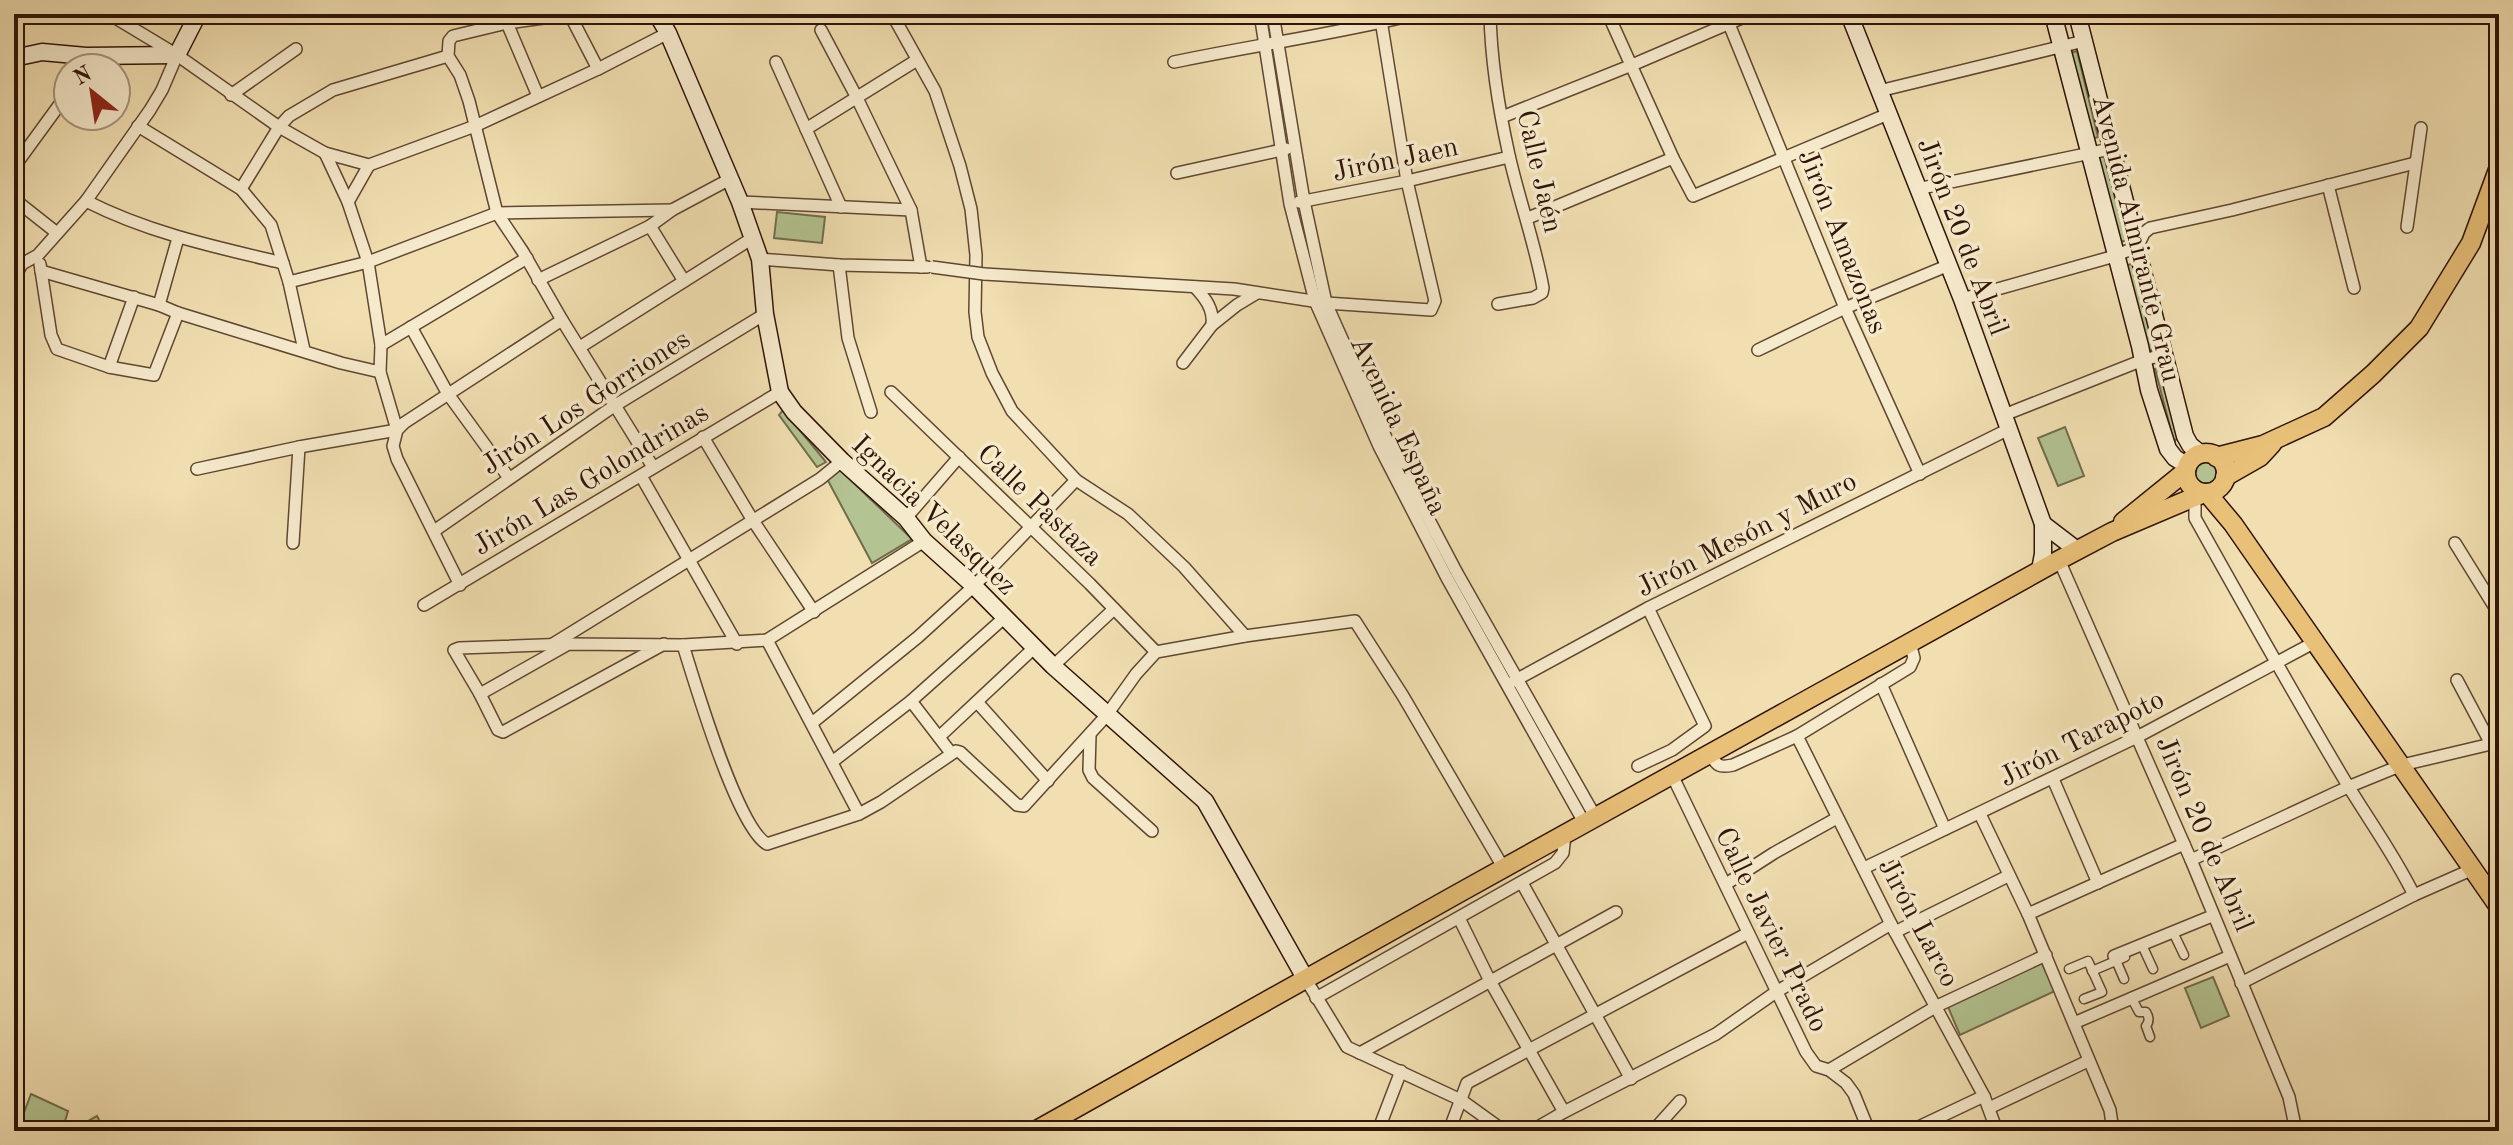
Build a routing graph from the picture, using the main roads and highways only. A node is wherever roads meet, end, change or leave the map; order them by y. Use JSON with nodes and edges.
{"nodes":[{"id":1,"x":198,"y":14,"type":"edge"},
{"id":2,"x":657,"y":14,"type":"edge"},
{"id":3,"x":1849,"y":14,"type":"edge"},
{"id":4,"x":2053,"y":14,"type":"edge"},
{"id":5,"x":2077,"y":14,"type":"edge"},
{"id":6,"x":52,"y":54,"type":"edge"},
{"id":7,"x":14,"y":58,"type":"edge"},
{"id":8,"x":132,"y":58,"type":"edge"},
{"id":9,"x":2499,"y":167,"type":"edge"},
{"id":10,"x":2278,"y":439,"type":"junction"},
{"id":11,"x":2198,"y":462,"type":"junction"},
{"id":12,"x":2211,"y":489,"type":"junction"},
{"id":13,"x":2043,"y":524,"type":"junction"},
{"id":14,"x":2112,"y":532,"type":"junction"},
{"id":15,"x":2077,"y":550,"type":"junction"},
{"id":16,"x":2040,"y":570,"type":"junction"},
{"id":17,"x":2499,"y":907,"type":"edge"},
{"id":18,"x":1305,"y":978,"type":"junction"},
{"id":19,"x":1035,"y":1131,"type":"edge"}],
"edges":[{"from":1,"to":8,"type":"main road"},
{"from":2,"to":18,"type":"main road","name":"Ignacia Velasquez"},
{"from":3,"to":13,"type":"main road","name":"Jirón 20 de Abril"},
{"from":4,"to":11,"type":"main road","name":"Avenida Almirante Grau"},
{"from":5,"to":11,"type":"main road","name":"Avenida Almirante Grau"},
{"from":6,"to":7,"type":"main road"},
{"from":9,"to":10,"type":"main road"},
{"from":10,"to":11,"type":"main road"},
{"from":10,"to":12,"type":"main road"},
{"from":11,"to":12,"type":"main road"},
{"from":11,"to":12,"type":"main road"},
{"from":11,"to":14,"type":"main road"},
{"from":12,"to":14,"type":"main road"},
{"from":12,"to":17,"type":"main road"},
{"from":13,"to":15,"type":"main road"},
{"from":13,"to":16,"type":"main road"},
{"from":14,"to":15,"type":"main road"},
{"from":15,"to":16,"type":"main road"},
{"from":16,"to":18,"type":"main road"},
{"from":18,"to":19,"type":"main road"}]}
